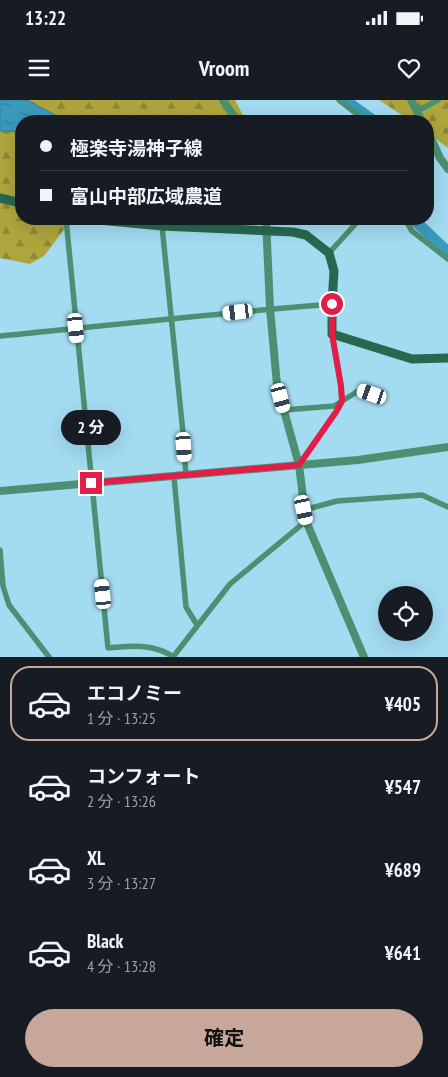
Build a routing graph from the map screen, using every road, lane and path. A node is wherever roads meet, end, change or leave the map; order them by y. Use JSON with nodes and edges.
{"nodes":[{"id":1,"x":223,"y":100,"type":"edge"},
{"id":2,"x":339,"y":100,"type":"edge"},
{"id":3,"x":411,"y":100,"type":"edge"},
{"id":4,"x":438,"y":100,"type":"edge"},
{"id":5,"x":417,"y":111,"type":"junction"},
{"id":6,"x":233,"y":115,"type":"edge"},
{"id":7,"x":358,"y":115,"type":"edge"},
{"id":8,"x":419,"y":115,"type":"edge"},
{"id":9,"x":434,"y":145,"type":"edge"},
{"id":10,"x":448,"y":170,"type":"edge"},
{"id":11,"x":0,"y":198,"type":"edge"},
{"id":12,"x":15,"y":202,"type":"edge"},
{"id":13,"x":67,"y":225,"type":"edge"},
{"id":14,"x":151,"y":225,"type":"edge"},
{"id":15,"x":266,"y":225,"type":"edge"},
{"id":16,"x":355,"y":225,"type":"edge"},
{"id":17,"x":408,"y":225,"type":"edge"},
{"id":18,"x":162,"y":226,"type":"junction"},
{"id":19,"x":266,"y":231,"type":"junction"},
{"id":20,"x":330,"y":252,"type":"junction"},
{"id":21,"x":448,"y":259,"type":"edge"},
{"id":22,"x":332,"y":304,"type":"junction"},
{"id":23,"x":270,"y":308,"type":"junction"},
{"id":24,"x":170,"y":318,"type":"junction"},
{"id":25,"x":76,"y":328,"type":"junction"},
{"id":26,"x":332,"y":334,"type":"junction"},
{"id":27,"x":0,"y":336,"type":"edge"},
{"id":28,"x":448,"y":358,"type":"edge"},
{"id":29,"x":380,"y":395,"type":"dead end"},
{"id":30,"x":342,"y":401,"type":"junction"},
{"id":31,"x":284,"y":410,"type":"junction"},
{"id":32,"x":448,"y":447,"type":"edge"},
{"id":33,"x":299,"y":465,"type":"junction"},
{"id":34,"x":186,"y":475,"type":"junction"},
{"id":35,"x":174,"y":477,"type":"junction"},
{"id":36,"x":91,"y":483,"type":"junction"},
{"id":37,"x":0,"y":491,"type":"edge"},
{"id":38,"x":448,"y":507,"type":"edge"},
{"id":39,"x":304,"y":510,"type":"junction"},
{"id":40,"x":306,"y":521,"type":"junction"},
{"id":41,"x":0,"y":550,"type":"edge"},
{"id":42,"x":197,"y":624,"type":"junction"},
{"id":43,"x":49,"y":657,"type":"edge"},
{"id":44,"x":173,"y":657,"type":"edge"},
{"id":45,"x":364,"y":657,"type":"edge"}],
"edges":[{"from":1,"to":6,"type":"street"},
{"from":2,"to":7,"type":"street"},
{"from":3,"to":5,"type":"street"},
{"from":4,"to":5,"type":"street"},
{"from":5,"to":8,"type":"street"},
{"from":9,"to":10,"type":"street"},
{"from":11,"to":12,"type":"main road"},
{"from":13,"to":25,"type":"street"},
{"from":14,"to":18,"type":"main road"},
{"from":15,"to":19,"type":"street"},
{"from":16,"to":20,"type":"street"},
{"from":17,"to":21,"type":"street"},
{"from":18,"to":19,"type":"main road"},
{"from":18,"to":24,"type":"street"},
{"from":19,"to":20,"type":"main road"},
{"from":19,"to":23,"type":"street"},
{"from":20,"to":22,"type":"main road"},
{"from":22,"to":23,"type":"street"},
{"from":22,"to":26,"type":"main road"},
{"from":23,"to":24,"type":"street"},
{"from":23,"to":31,"type":"street"},
{"from":24,"to":25,"type":"street"},
{"from":24,"to":34,"type":"street"},
{"from":25,"to":27,"type":"street"},
{"from":25,"to":36,"type":"street"},
{"from":26,"to":28,"type":"main road"},
{"from":26,"to":30,"type":"street"},
{"from":29,"to":30,"type":"street"},
{"from":30,"to":31,"type":"street"},
{"from":30,"to":33,"type":"street"},
{"from":31,"to":33,"type":"street"},
{"from":32,"to":33,"type":"street"},
{"from":33,"to":34,"type":"street"},
{"from":33,"to":39,"type":"street"},
{"from":34,"to":35,"type":"street"},
{"from":35,"to":36,"type":"street"},
{"from":35,"to":42,"type":"street"},
{"from":36,"to":37,"type":"street"},
{"from":36,"to":44,"type":"street"},
{"from":38,"to":39,"type":"street"},
{"from":39,"to":40,"type":"street"},
{"from":40,"to":42,"type":"street"},
{"from":40,"to":45,"type":"street"},
{"from":41,"to":43,"type":"street"},
{"from":42,"to":44,"type":"street"}]}
